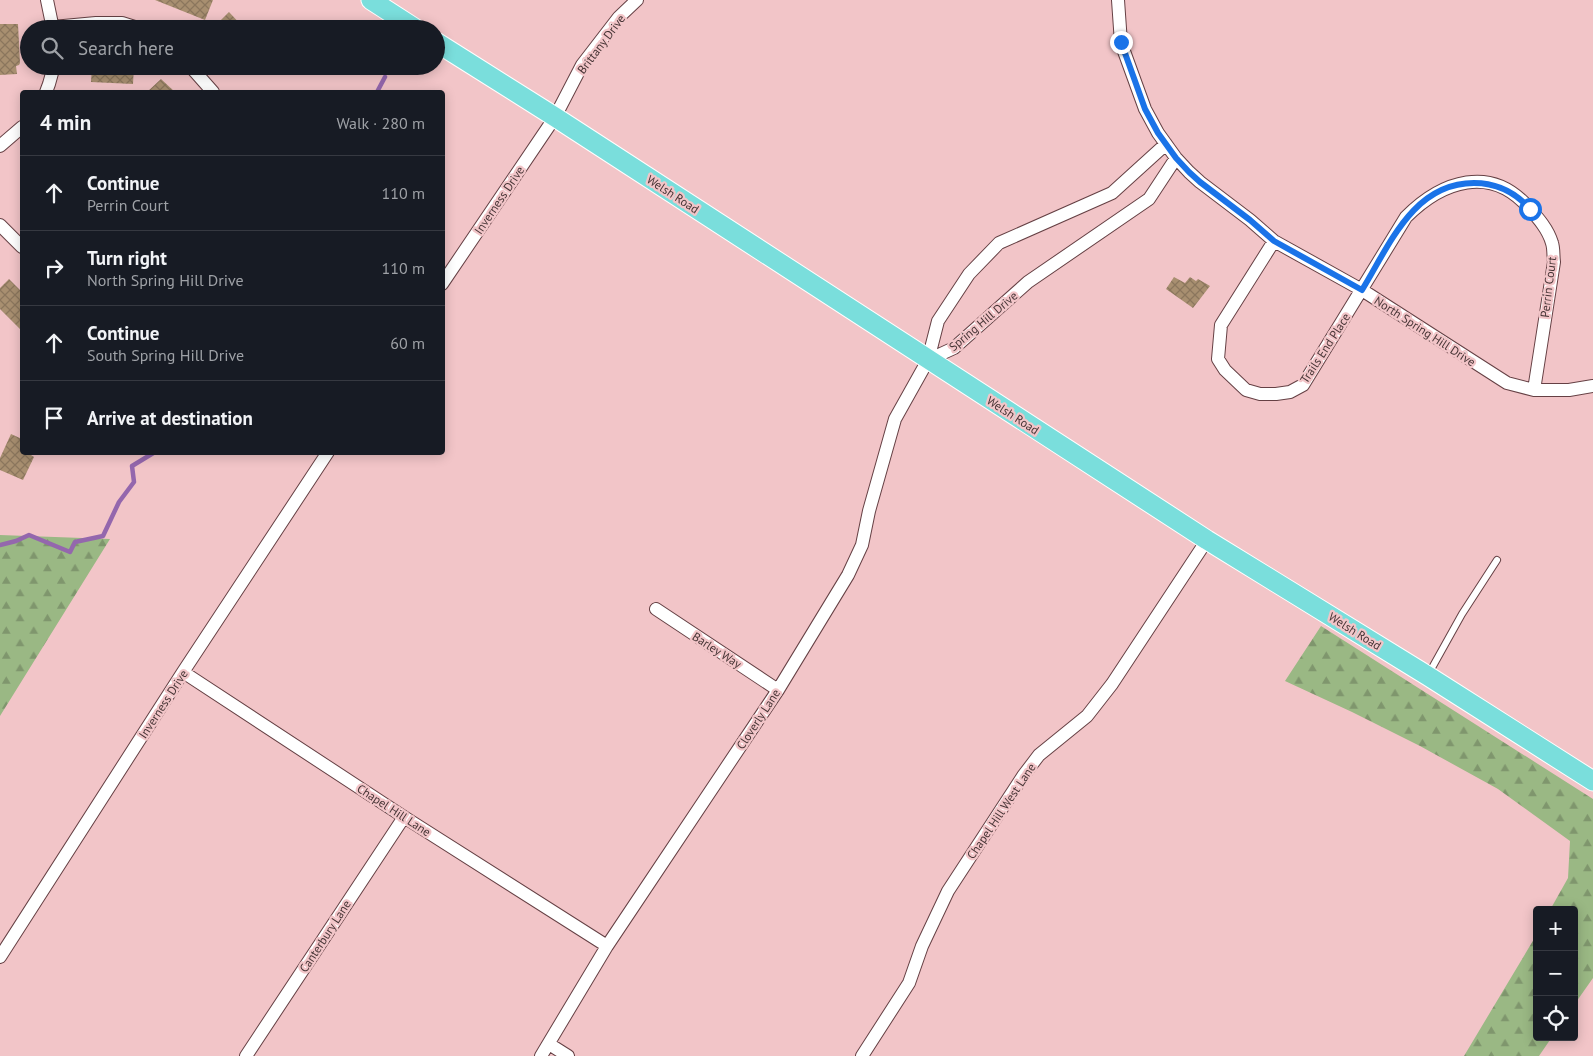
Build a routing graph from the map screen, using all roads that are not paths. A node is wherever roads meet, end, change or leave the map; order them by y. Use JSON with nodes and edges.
{"nodes":[{"id":1,"x":47,"y":0,"type":"edge"},
{"id":2,"x":371,"y":0,"type":"edge"},
{"id":3,"x":637,"y":0,"type":"edge"},
{"id":4,"x":1118,"y":0,"type":"edge"},
{"id":5,"x":51,"y":20,"type":"edge"},
{"id":6,"x":402,"y":20,"type":"edge"},
{"id":7,"x":445,"y":48,"type":"edge"},
{"id":8,"x":52,"y":75,"type":"edge"},
{"id":9,"x":198,"y":75,"type":"edge"},
{"id":10,"x":47,"y":90,"type":"edge"},
{"id":11,"x":211,"y":90,"type":"edge"},
{"id":12,"x":555,"y":117,"type":"junction"},
{"id":13,"x":20,"y":129,"type":"edge"},
{"id":14,"x":1166,"y":144,"type":"junction"},
{"id":15,"x":0,"y":146,"type":"edge"},
{"id":16,"x":1176,"y":158,"type":"junction"},
{"id":17,"x":0,"y":225,"type":"edge"},
{"id":18,"x":1274,"y":241,"type":"junction"},
{"id":19,"x":20,"y":245,"type":"edge"},
{"id":20,"x":445,"y":280,"type":"edge"},
{"id":21,"x":1362,"y":290,"type":"junction"},
{"id":22,"x":928,"y":360,"type":"junction"},
{"id":23,"x":1593,"y":386,"type":"edge"},
{"id":24,"x":1534,"y":390,"type":"junction"},
{"id":25,"x":326,"y":455,"type":"edge"},
{"id":26,"x":1207,"y":540,"type":"junction"},
{"id":27,"x":1497,"y":560,"type":"dead end"},
{"id":28,"x":656,"y":609,"type":"dead end"},
{"id":29,"x":183,"y":672,"type":"junction"},
{"id":30,"x":1428,"y":676,"type":"junction"},
{"id":31,"x":778,"y":690,"type":"junction"},
{"id":32,"x":1593,"y":781,"type":"edge"},
{"id":33,"x":404,"y":817,"type":"junction"},
{"id":34,"x":607,"y":946,"type":"junction"},
{"id":35,"x":0,"y":958,"type":"edge"},
{"id":36,"x":549,"y":1044,"type":"junction"},
{"id":37,"x":246,"y":1056,"type":"edge"},
{"id":38,"x":541,"y":1056,"type":"edge"},
{"id":39,"x":568,"y":1056,"type":"edge"},
{"id":40,"x":862,"y":1056,"type":"edge"}],
"edges":[{"from":1,"to":5,"type":"street"},
{"from":2,"to":6,"type":"main road"},
{"from":3,"to":12,"type":"street","name":"Brittany Drive"},
{"from":4,"to":14,"type":"street","name":"North Spring Hill Drive"},
{"from":7,"to":12,"type":"main road","name":"Welsh Road"},
{"from":8,"to":10,"type":"street"},
{"from":9,"to":11,"type":"street"},
{"from":12,"to":20,"type":"street","name":"Inverness Drive"},
{"from":12,"to":22,"type":"main road","name":"Welsh Road"},
{"from":13,"to":15,"type":"street"},
{"from":14,"to":16,"type":"street","name":"North Spring Hill Drive"},
{"from":14,"to":22,"type":"street","name":"Spring Hill Drive"},
{"from":16,"to":18,"type":"street","name":"North Spring Hill Drive"},
{"from":16,"to":22,"type":"street","name":"Spring Hill Drive"},
{"from":17,"to":19,"type":"street"},
{"from":18,"to":21,"type":"street","name":"North Spring Hill Drive"},
{"from":18,"to":21,"type":"street","name":"Trails End Place"},
{"from":21,"to":24,"type":"street","name":"North Spring Hill Drive"},
{"from":21,"to":24,"type":"street","name":"Perrin Court"},
{"from":22,"to":26,"type":"main road","name":"Welsh Road"},
{"from":22,"to":31,"type":"street","name":"Cloverly Lane"},
{"from":23,"to":24,"type":"street","name":"North Spring Hill Drive"},
{"from":25,"to":29,"type":"street","name":"Inverness Drive"},
{"from":26,"to":30,"type":"main road","name":"Welsh Road"},
{"from":26,"to":40,"type":"street","name":"Chapel Hill West Lane"},
{"from":27,"to":30,"type":"lane"},
{"from":28,"to":31,"type":"street","name":"Barley Way"},
{"from":29,"to":33,"type":"street","name":"Chapel Hill Lane"},
{"from":29,"to":35,"type":"street","name":"Inverness Drive"},
{"from":30,"to":32,"type":"main road","name":"Welsh Road"},
{"from":31,"to":34,"type":"street","name":"Cloverly Lane"},
{"from":33,"to":34,"type":"street","name":"Chapel Hill Lane"},
{"from":33,"to":37,"type":"street","name":"Canterbury Lane"},
{"from":34,"to":36,"type":"street","name":"Cloverly Lane"},
{"from":36,"to":38,"type":"street","name":"Cloverly Lane"},
{"from":36,"to":39,"type":"street"}]}
